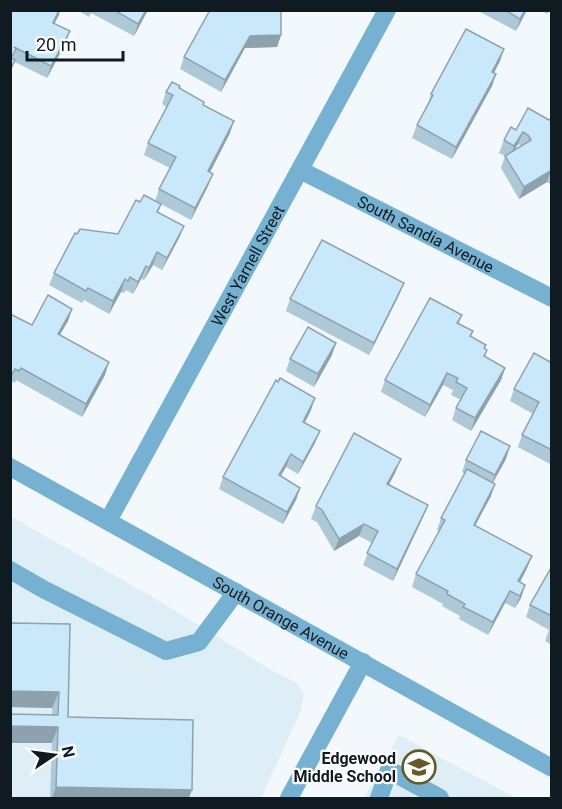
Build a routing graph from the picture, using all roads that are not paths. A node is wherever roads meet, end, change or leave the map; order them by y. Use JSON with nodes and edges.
{"nodes":[{"id":1,"x":387,"y":10,"type":"edge"},
{"id":2,"x":300,"y":170,"type":"junction"},
{"id":3,"x":552,"y":298,"type":"edge"},
{"id":4,"x":10,"y":467,"type":"edge"},
{"id":5,"x":108,"y":521,"type":"junction"},
{"id":6,"x":10,"y":570,"type":"edge"},
{"id":7,"x":236,"y":592,"type":"junction"},
{"id":8,"x":363,"y":662,"type":"junction"},
{"id":9,"x":552,"y":768,"type":"edge"},
{"id":10,"x":289,"y":798,"type":"edge"},
{"id":11,"x":379,"y":798,"type":"edge"},
{"id":12,"x":440,"y":798,"type":"edge"}],
"edges":[{"from":1,"to":2,"type":"street","name":"West Yarnell Street"},
{"from":2,"to":3,"type":"street","name":"South Sandia Avenue"},
{"from":2,"to":5,"type":"street","name":"West Yarnell Street"},
{"from":4,"to":5,"type":"street","name":"South Orange Avenue"},
{"from":5,"to":7,"type":"street","name":"South Orange Avenue"},
{"from":6,"to":7,"type":"street"},
{"from":7,"to":8,"type":"street","name":"South Orange Avenue"},
{"from":8,"to":9,"type":"street","name":"South Orange Avenue"},
{"from":8,"to":10,"type":"street"},
{"from":11,"to":12,"type":"street"}]}
